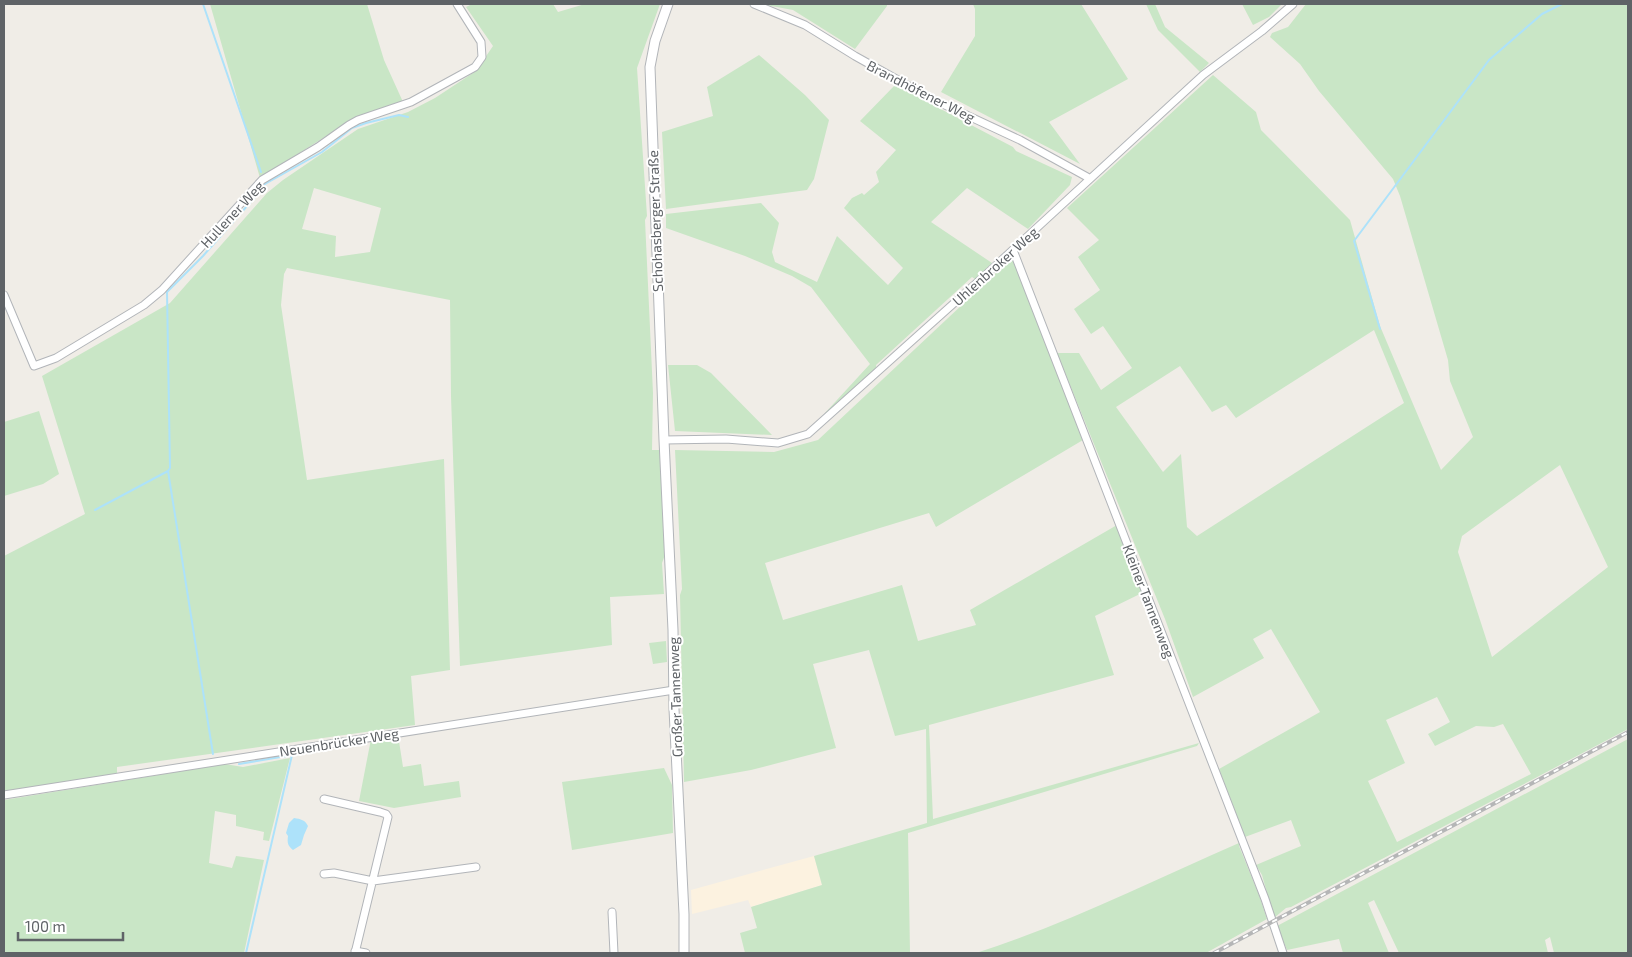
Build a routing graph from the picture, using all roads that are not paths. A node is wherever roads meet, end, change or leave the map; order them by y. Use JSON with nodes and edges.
{"nodes":[{"id":1,"x":457,"y":4,"type":"edge"},
{"id":2,"x":668,"y":4,"type":"edge"},
{"id":3,"x":754,"y":4,"type":"edge"},
{"id":4,"x":1292,"y":4,"type":"edge"},
{"id":5,"x":1089,"y":178,"type":"junction"},
{"id":6,"x":1013,"y":250,"type":"junction"},
{"id":7,"x":4,"y":295,"type":"edge"},
{"id":8,"x":664,"y":440,"type":"junction"},
{"id":9,"x":674,"y":690,"type":"junction"},
{"id":10,"x":4,"y":795,"type":"edge"},
{"id":11,"x":324,"y":799,"type":"dead end"},
{"id":12,"x":476,"y":867,"type":"dead end"},
{"id":13,"x":324,"y":874,"type":"dead end"},
{"id":14,"x":373,"y":881,"type":"junction"},
{"id":15,"x":612,"y":912,"type":"dead end"},
{"id":16,"x":355,"y":952,"type":"edge"},
{"id":17,"x":366,"y":953,"type":"edge"},
{"id":18,"x":614,"y":953,"type":"edge"},
{"id":19,"x":684,"y":953,"type":"edge"},
{"id":20,"x":1284,"y":953,"type":"edge"}],
"edges":[{"from":1,"to":7,"type":"street","name":"Hullener Weg"},
{"from":2,"to":8,"type":"street","name":"Schohasberger Straße"},
{"from":3,"to":5,"type":"street","name":"Brandhöfener Weg"},
{"from":4,"to":5,"type":"street","name":"Uhlenbroker Weg"},
{"from":5,"to":6,"type":"street","name":"Uhlenbroker Weg"},
{"from":6,"to":8,"type":"street","name":"Uhlenbroker Weg"},
{"from":6,"to":20,"type":"street","name":"Kleiner Tannenweg"},
{"from":8,"to":9,"type":"street","name":"Großer Tannenweg"},
{"from":9,"to":10,"type":"street","name":"Neuenbrücker Weg"},
{"from":9,"to":19,"type":"street","name":"Großer Tannenweg"},
{"from":11,"to":14,"type":"street"},
{"from":12,"to":14,"type":"street"},
{"from":13,"to":14,"type":"street"},
{"from":14,"to":16,"type":"street"},
{"from":15,"to":18,"type":"street"},
{"from":16,"to":17,"type":"street"}]}
